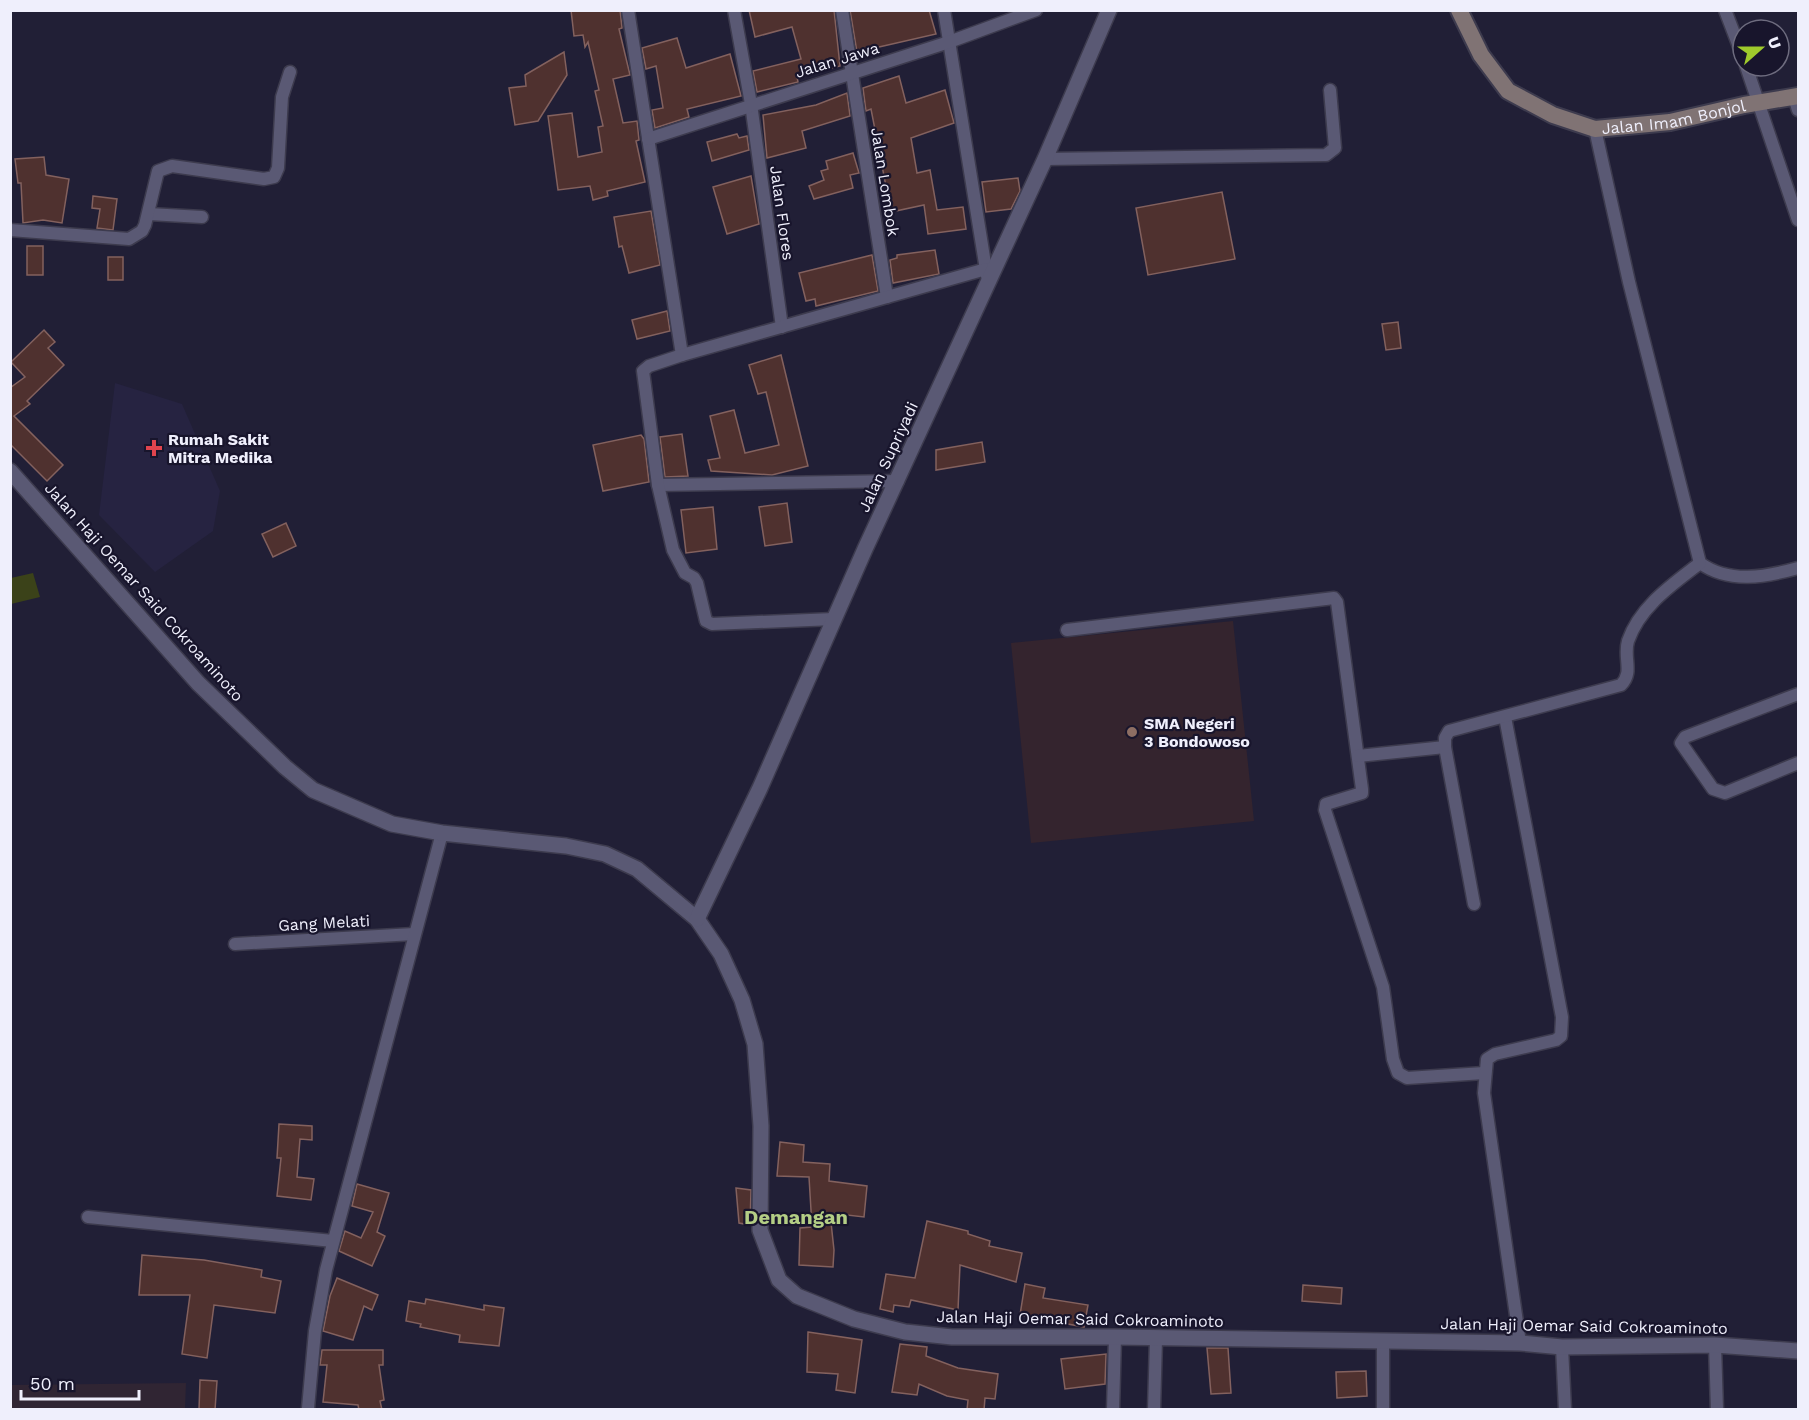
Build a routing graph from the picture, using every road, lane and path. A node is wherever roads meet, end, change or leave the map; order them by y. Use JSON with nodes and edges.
{"nodes":[{"id":1,"x":628,"y":10,"type":"edge"},
{"id":2,"x":734,"y":10,"type":"edge"},
{"id":3,"x":842,"y":10,"type":"edge"},
{"id":4,"x":944,"y":10,"type":"edge"},
{"id":5,"x":1036,"y":10,"type":"edge"},
{"id":6,"x":1459,"y":10,"type":"edge"},
{"id":7,"x":1725,"y":10,"type":"edge"},
{"id":8,"x":1107,"y":12,"type":"edge"},
{"id":9,"x":1731,"y":26,"type":"edge"},
{"id":10,"x":949,"y":42,"type":"junction"},
{"id":11,"x":290,"y":72,"type":"dead end"},
{"id":12,"x":852,"y":73,"type":"junction"},
{"id":13,"x":1751,"y":78,"type":"edge"},
{"id":14,"x":1330,"y":90,"type":"dead end"},
{"id":15,"x":1797,"y":101,"type":"edge"},
{"id":16,"x":1760,"y":102,"type":"junction"},
{"id":17,"x":751,"y":104,"type":"junction"},
{"id":18,"x":1595,"y":129,"type":"junction"},
{"id":19,"x":648,"y":139,"type":"junction"},
{"id":20,"x":1045,"y":159,"type":"junction"},
{"id":21,"x":149,"y":214,"type":"junction"},
{"id":22,"x":202,"y":217,"type":"dead end"},
{"id":23,"x":1798,"y":220,"type":"edge"},
{"id":24,"x":10,"y":230,"type":"edge"},
{"id":25,"x":987,"y":274,"type":"junction"},
{"id":26,"x":887,"y":297,"type":"junction"},
{"id":27,"x":782,"y":327,"type":"junction"},
{"id":28,"x":682,"y":355,"type":"junction"},
{"id":29,"x":10,"y":471,"type":"edge"},
{"id":30,"x":898,"y":481,"type":"junction"},
{"id":31,"x":658,"y":485,"type":"junction"},
{"id":32,"x":1700,"y":563,"type":"junction"},
{"id":33,"x":1798,"y":568,"type":"edge"},
{"id":34,"x":834,"y":619,"type":"junction"},
{"id":35,"x":1067,"y":630,"type":"dead end"},
{"id":36,"x":1798,"y":694,"type":"edge"},
{"id":37,"x":1505,"y":717,"type":"junction"},
{"id":38,"x":1445,"y":747,"type":"junction"},
{"id":39,"x":1358,"y":756,"type":"junction"},
{"id":40,"x":1798,"y":763,"type":"edge"},
{"id":41,"x":442,"y":833,"type":"junction"},
{"id":42,"x":1474,"y":904,"type":"dead end"},
{"id":43,"x":696,"y":919,"type":"junction"},
{"id":44,"x":414,"y":934,"type":"junction"},
{"id":45,"x":235,"y":944,"type":"dead end"},
{"id":46,"x":1484,"y":1073,"type":"junction"},
{"id":47,"x":88,"y":1217,"type":"dead end"},
{"id":48,"x":333,"y":1241,"type":"junction"},
{"id":49,"x":1115,"y":1337,"type":"junction"},
{"id":50,"x":1156,"y":1339,"type":"junction"},
{"id":51,"x":1383,"y":1341,"type":"junction"},
{"id":52,"x":1520,"y":1343,"type":"junction"},
{"id":53,"x":1715,"y":1345,"type":"junction"},
{"id":54,"x":1562,"y":1347,"type":"junction"},
{"id":55,"x":1798,"y":1351,"type":"edge"},
{"id":56,"x":308,"y":1408,"type":"edge"},
{"id":57,"x":1113,"y":1410,"type":"edge"},
{"id":58,"x":1154,"y":1410,"type":"edge"},
{"id":59,"x":1383,"y":1410,"type":"edge"},
{"id":60,"x":1565,"y":1410,"type":"edge"},
{"id":61,"x":1717,"y":1410,"type":"edge"}],
"edges":[{"from":1,"to":19,"type":"street"},
{"from":2,"to":17,"type":"street","name":"Jalan Flores"},
{"from":3,"to":12,"type":"street","name":"Jalan Lombok"},
{"from":4,"to":10,"type":"street"},
{"from":5,"to":10,"type":"street","name":"Jalan Jawa"},
{"from":6,"to":18,"type":"main road","name":"Jalan Imam Bonjol"},
{"from":7,"to":9,"type":"street"},
{"from":8,"to":20,"type":"street","name":"Jalan Supriyadi"},
{"from":10,"to":12,"type":"street","name":"Jalan Jawa"},
{"from":10,"to":25,"type":"street"},
{"from":11,"to":21,"type":"street"},
{"from":12,"to":17,"type":"street","name":"Jalan Jawa"},
{"from":12,"to":26,"type":"street","name":"Jalan Lombok"},
{"from":13,"to":16,"type":"street"},
{"from":14,"to":20,"type":"street"},
{"from":15,"to":16,"type":"main road","name":"Jalan Imam Bonjol"},
{"from":16,"to":18,"type":"main road","name":"Jalan Imam Bonjol"},
{"from":16,"to":23,"type":"street"},
{"from":17,"to":19,"type":"street","name":"Jalan Jawa"},
{"from":17,"to":27,"type":"street","name":"Jalan Flores"},
{"from":18,"to":32,"type":"street"},
{"from":19,"to":28,"type":"street"},
{"from":20,"to":25,"type":"street","name":"Jalan Supriyadi"},
{"from":21,"to":22,"type":"street"},
{"from":21,"to":24,"type":"street"},
{"from":25,"to":26,"type":"street"},
{"from":25,"to":30,"type":"street","name":"Jalan Supriyadi"},
{"from":26,"to":27,"type":"street"},
{"from":27,"to":28,"type":"street"},
{"from":28,"to":31,"type":"street"},
{"from":29,"to":41,"type":"street","name":"Jalan Haji Oemar Said Cokroaminoto"},
{"from":30,"to":31,"type":"street"},
{"from":30,"to":34,"type":"street","name":"Jalan Supriyadi"},
{"from":31,"to":34,"type":"street"},
{"from":32,"to":33,"type":"street"},
{"from":32,"to":37,"type":"street"},
{"from":34,"to":43,"type":"street","name":"Jalan Supriyadi"},
{"from":35,"to":39,"type":"street"},
{"from":36,"to":40,"type":"street"},
{"from":37,"to":38,"type":"street"},
{"from":37,"to":46,"type":"street"},
{"from":38,"to":39,"type":"street"},
{"from":38,"to":42,"type":"street"},
{"from":39,"to":46,"type":"street"},
{"from":41,"to":43,"type":"street","name":"Jalan Haji Oemar Said Cokroaminoto"},
{"from":41,"to":44,"type":"street"},
{"from":43,"to":49,"type":"street","name":"Jalan Haji Oemar Said Cokroaminoto"},
{"from":44,"to":45,"type":"street","name":"Gang Melati"},
{"from":44,"to":48,"type":"street"},
{"from":46,"to":52,"type":"street"},
{"from":47,"to":48,"type":"street"},
{"from":48,"to":56,"type":"street"},
{"from":49,"to":50,"type":"street","name":"Jalan Haji Oemar Said Cokroaminoto"},
{"from":49,"to":57,"type":"street"},
{"from":50,"to":51,"type":"street","name":"Jalan Haji Oemar Said Cokroaminoto"},
{"from":50,"to":58,"type":"street"},
{"from":51,"to":52,"type":"street","name":"Jalan Haji Oemar Said Cokroaminoto"},
{"from":51,"to":59,"type":"street"},
{"from":52,"to":54,"type":"street","name":"Jalan Haji Oemar Said Cokroaminoto"},
{"from":53,"to":54,"type":"street","name":"Jalan Haji Oemar Said Cokroaminoto"},
{"from":53,"to":55,"type":"street","name":"Jalan Haji Oemar Said Cokroaminoto"},
{"from":53,"to":61,"type":"street"},
{"from":54,"to":60,"type":"street"}]}
